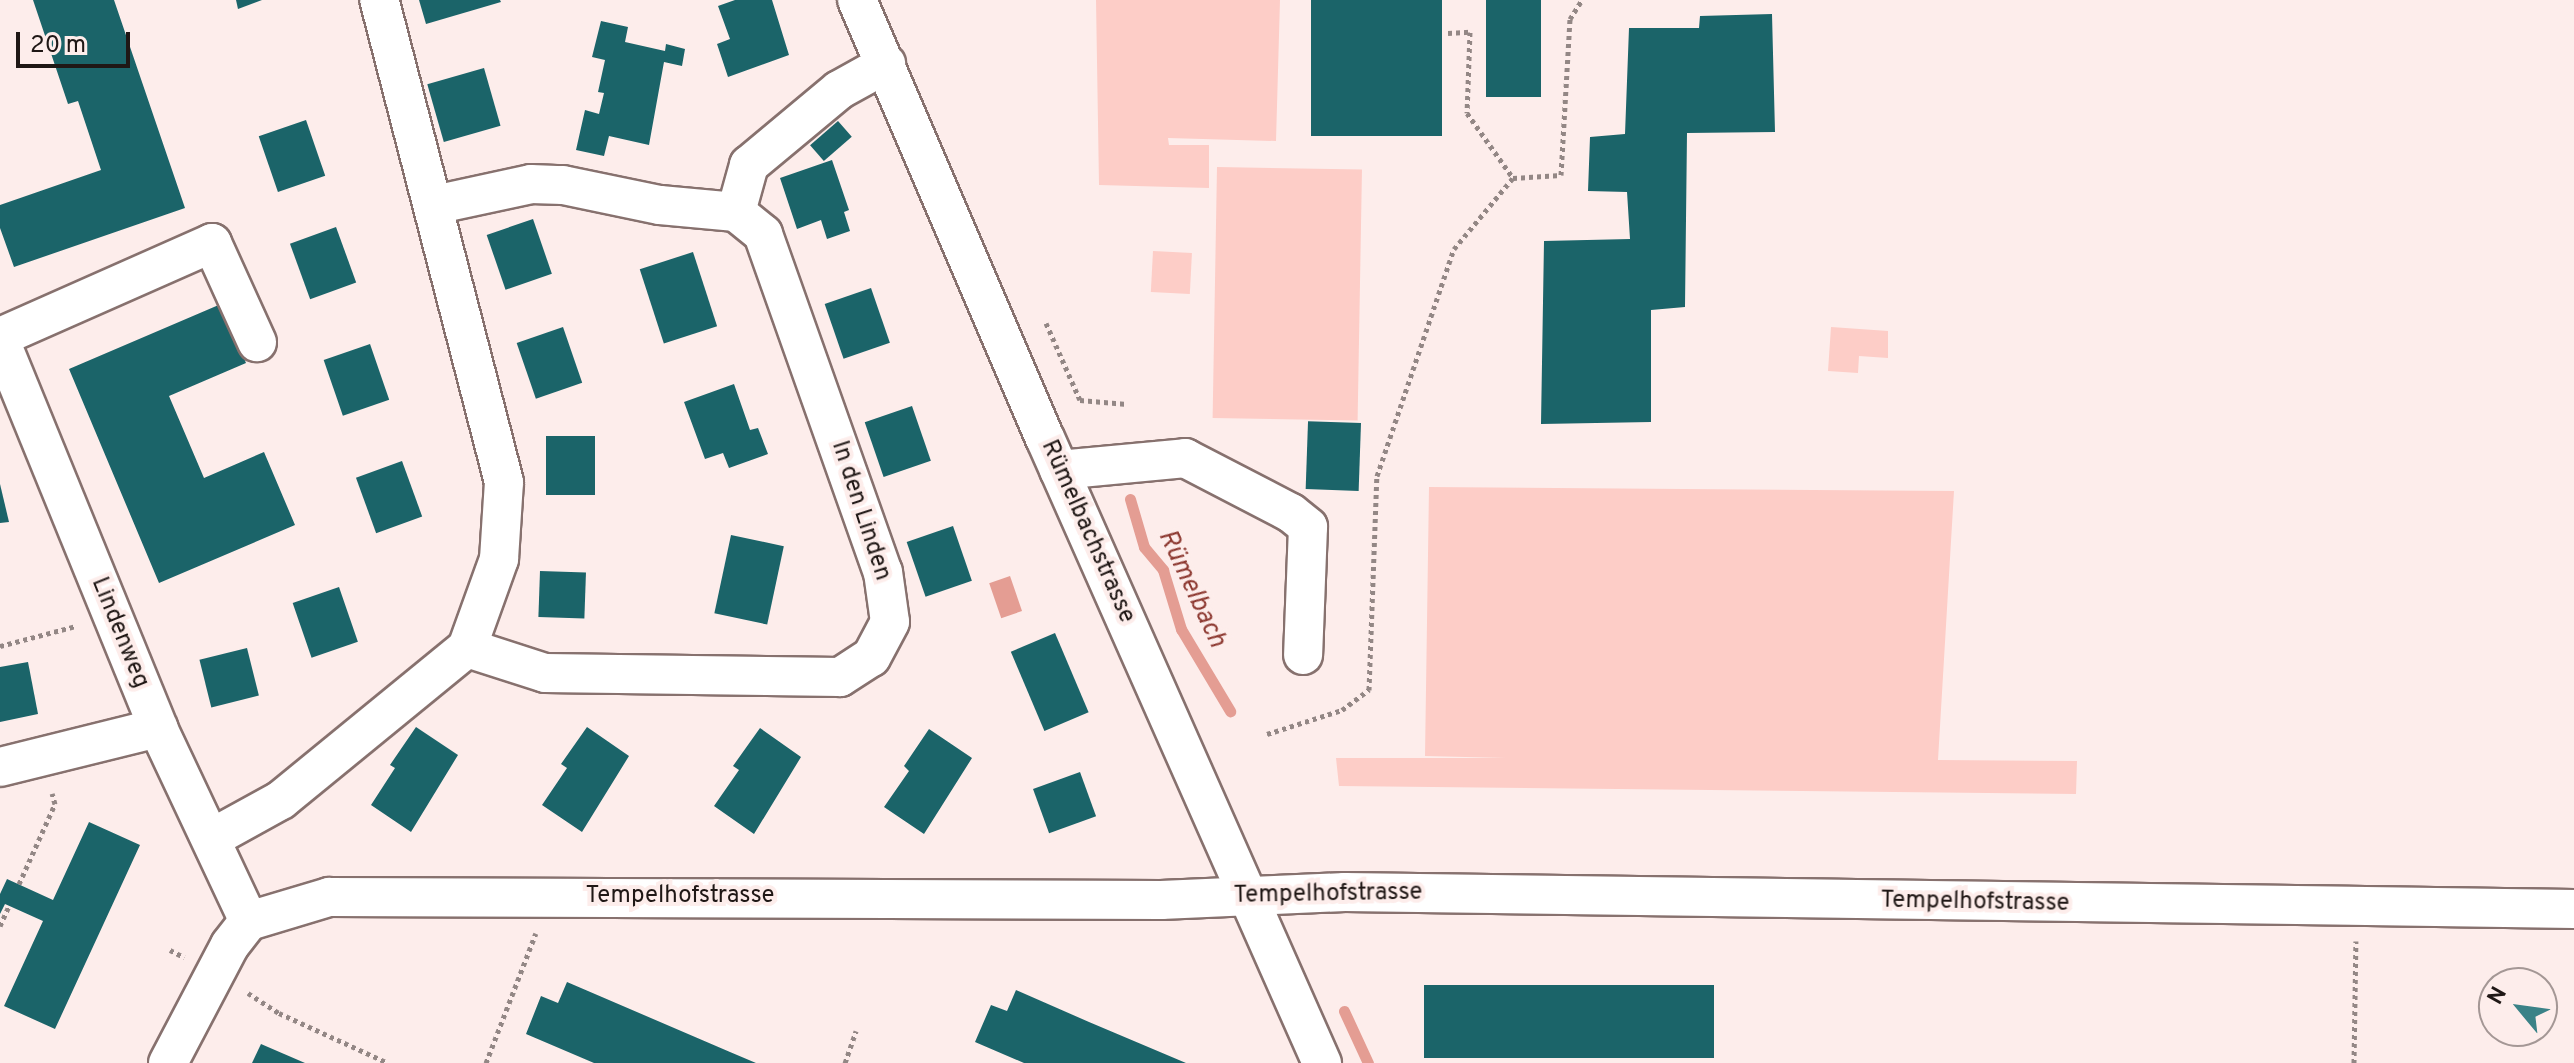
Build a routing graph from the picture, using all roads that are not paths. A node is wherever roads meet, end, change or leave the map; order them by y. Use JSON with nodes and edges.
{"nodes":[{"id":1,"x":379,"y":0,"type":"edge"},
{"id":2,"x":857,"y":0,"type":"edge"},
{"id":3,"x":886,"y":64,"type":"junction"},
{"id":4,"x":434,"y":205,"type":"junction"},
{"id":5,"x":736,"y":212,"type":"junction"},
{"id":6,"x":0,"y":338,"type":"edge"},
{"id":7,"x":257,"y":342,"type":"dead end"},
{"id":8,"x":1059,"y":470,"type":"junction"},
{"id":9,"x":467,"y":648,"type":"junction"},
{"id":10,"x":1303,"y":655,"type":"dead end"},
{"id":11,"x":158,"y":728,"type":"junction"},
{"id":12,"x":0,"y":767,"type":"edge"},
{"id":13,"x":212,"y":838,"type":"junction"},
{"id":14,"x":1249,"y":894,"type":"junction"},
{"id":15,"x":2574,"y":909,"type":"edge"},
{"id":16,"x":249,"y":921,"type":"junction"},
{"id":17,"x":168,"y":1063,"type":"edge"},
{"id":18,"x":1322,"y":1063,"type":"edge"}],
"edges":[{"from":1,"to":4,"type":"street"},
{"from":2,"to":3,"type":"street","name":"Rümelbachstrasse"},
{"from":3,"to":5,"type":"street"},
{"from":3,"to":8,"type":"street","name":"Rümelbachstrasse"},
{"from":4,"to":5,"type":"street"},
{"from":4,"to":9,"type":"street"},
{"from":5,"to":9,"type":"street","name":"In den Linden"},
{"from":6,"to":7,"type":"street"},
{"from":6,"to":11,"type":"street","name":"Lindenweg"},
{"from":8,"to":10,"type":"street"},
{"from":8,"to":14,"type":"street","name":"Rümelbachstrasse"},
{"from":9,"to":13,"type":"street"},
{"from":11,"to":12,"type":"street"},
{"from":11,"to":13,"type":"street","name":"Lindenweg"},
{"from":13,"to":16,"type":"street","name":"Lindenweg"},
{"from":14,"to":15,"type":"street","name":"Tempelhofstrasse"},
{"from":14,"to":16,"type":"street","name":"Tempelhofstrasse"},
{"from":14,"to":18,"type":"street","name":"Rümelbachstrasse"},
{"from":16,"to":17,"type":"street"}]}
